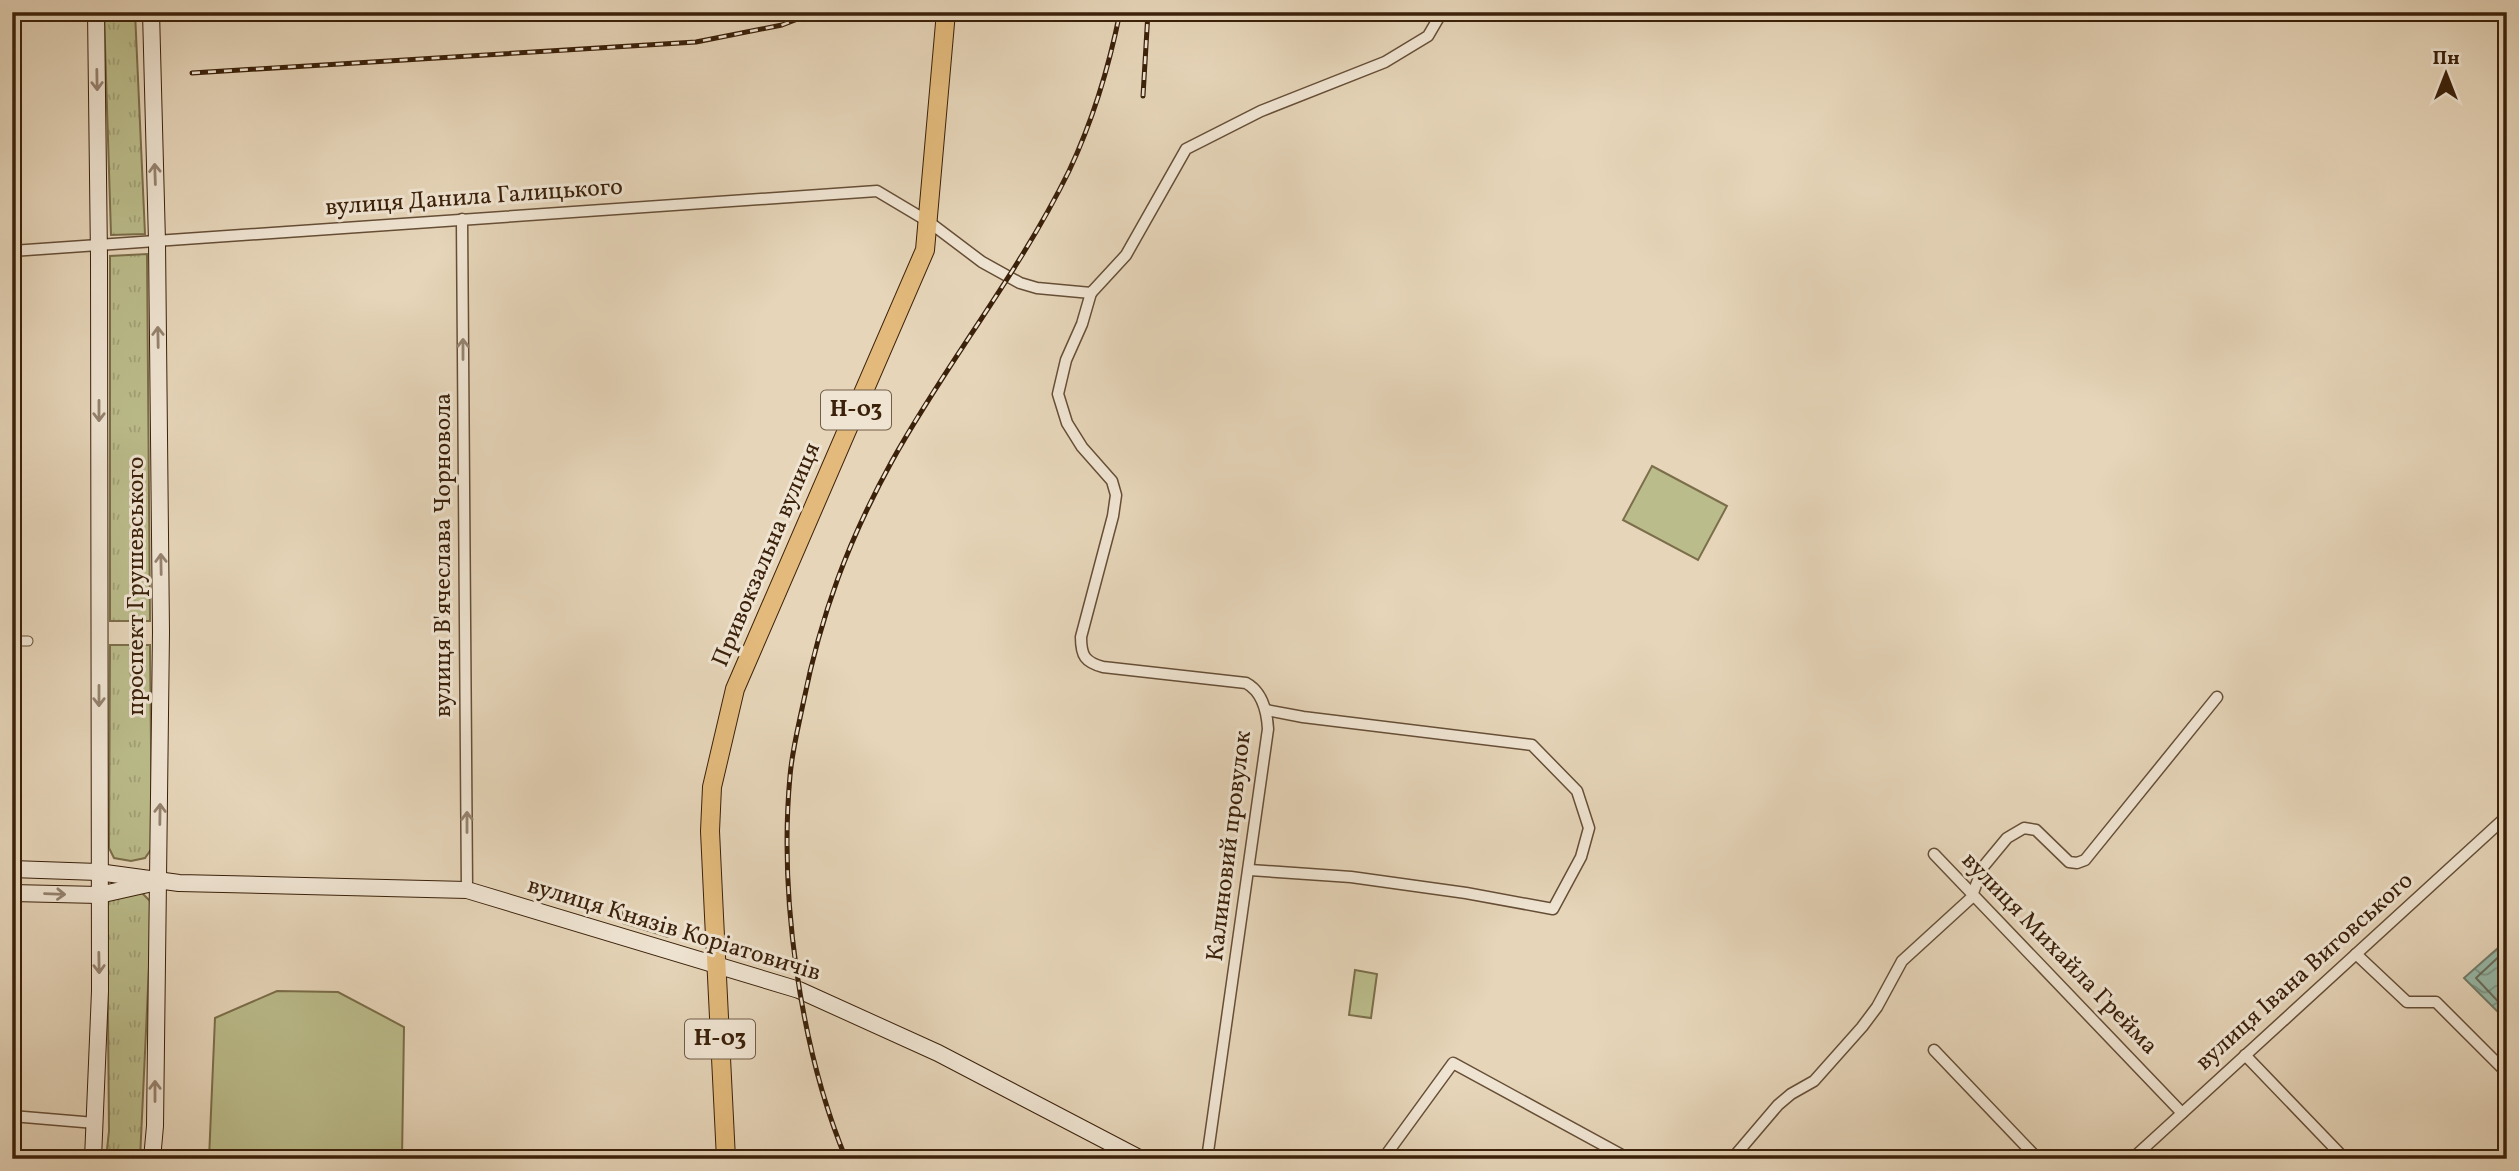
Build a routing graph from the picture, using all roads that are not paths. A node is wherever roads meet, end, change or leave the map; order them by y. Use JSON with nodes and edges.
{"nodes":[{"id":1,"x":96,"y":12,"type":"edge"},
{"id":2,"x":150,"y":12,"type":"edge"},
{"id":3,"x":946,"y":12,"type":"edge"},
{"id":4,"x":1442,"y":12,"type":"edge"},
{"id":5,"x":462,"y":219,"type":"junction"},
{"id":6,"x":929,"y":222,"type":"junction"},
{"id":7,"x":157,"y":242,"type":"junction"},
{"id":8,"x":99,"y":245,"type":"junction"},
{"id":9,"x":12,"y":251,"type":"edge"},
{"id":10,"x":1091,"y":293,"type":"junction"},
{"id":11,"x":12,"y":641,"type":"edge"},
{"id":12,"x":28,"y":641,"type":"dead end"},
{"id":13,"x":2217,"y":697,"type":"dead end"},
{"id":14,"x":1266,"y":710,"type":"junction"},
{"id":15,"x":2507,"y":816,"type":"edge"},
{"id":16,"x":1934,"y":854,"type":"dead end"},
{"id":17,"x":12,"y":869,"type":"edge"},
{"id":18,"x":1250,"y":870,"type":"junction"},
{"id":19,"x":98,"y":872,"type":"junction"},
{"id":20,"x":158,"y":882,"type":"junction"},
{"id":21,"x":467,"y":890,"type":"junction"},
{"id":22,"x":12,"y":893,"type":"edge"},
{"id":23,"x":99,"y":895,"type":"junction"},
{"id":24,"x":1973,"y":895,"type":"junction"},
{"id":25,"x":2356,"y":954,"type":"junction"},
{"id":26,"x":716,"y":963,"type":"junction"},
{"id":27,"x":1934,"y":1050,"type":"dead end"},
{"id":28,"x":2245,"y":1055,"type":"junction"},
{"id":29,"x":2507,"y":1073,"type":"edge"},
{"id":30,"x":2182,"y":1113,"type":"junction"},
{"id":31,"x":12,"y":1115,"type":"edge"},
{"id":32,"x":95,"y":1123,"type":"junction"},
{"id":33,"x":93,"y":1159,"type":"edge"},
{"id":34,"x":152,"y":1159,"type":"edge"},
{"id":35,"x":726,"y":1159,"type":"edge"},
{"id":36,"x":1141,"y":1159,"type":"edge"},
{"id":37,"x":1206,"y":1159,"type":"edge"},
{"id":38,"x":1382,"y":1159,"type":"edge"},
{"id":39,"x":1629,"y":1159,"type":"edge"},
{"id":40,"x":1732,"y":1159,"type":"edge"},
{"id":41,"x":2038,"y":1159,"type":"edge"},
{"id":42,"x":2132,"y":1159,"type":"edge"},
{"id":43,"x":2345,"y":1159,"type":"edge"}],
"edges":[{"from":1,"to":8,"type":"main road","name":"проспект Грушевського","one_way":true},
{"from":7,"to":2,"type":"main road","name":"проспект Грушевського","one_way":true},
{"from":3,"to":6,"type":"main road","name":"Привокзальна вулиця","number":"Н-03"},
{"from":4,"to":10,"type":"street"},
{"from":5,"to":6,"type":"street","name":"вулиця Данила Галицького"},
{"from":5,"to":7,"type":"street","name":"вулиця Данила Галицького"},
{"from":21,"to":5,"type":"street","name":"вулиця В'ячеслава Чорновола","one_way":true},
{"from":6,"to":10,"type":"street","name":"вулиця Данила Галицького"},
{"from":6,"to":26,"type":"main road","name":"Привокзальна вулиця","number":"Н-03"},
{"from":7,"to":8,"type":"street","name":"вулиця Данила Галицького"},
{"from":20,"to":7,"type":"main road","name":"проспект Грушевського","one_way":true},
{"from":8,"to":9,"type":"street","name":"вулиця Данила Галицького"},
{"from":8,"to":19,"type":"main road","name":"проспект Грушевського","one_way":true},
{"from":10,"to":14,"type":"street","name":"Калиновий провулок"},
{"from":11,"to":12,"type":"street"},
{"from":13,"to":24,"type":"street"},
{"from":14,"to":18,"type":"street","name":"Калиновий провулок"},
{"from":14,"to":18,"type":"street"},
{"from":15,"to":25,"type":"street","name":"вулиця Івана Виговського"},
{"from":16,"to":24,"type":"street","name":"вулиця Михайла Грейма"},
{"from":17,"to":19,"type":"main road","name":"вулиця Князів Коріатовичів"},
{"from":18,"to":37,"type":"street","name":"Калиновий провулок"},
{"from":19,"to":20,"type":"main road","name":"вулиця Князів Коріатовичів"},
{"from":19,"to":23,"type":"main road","name":"проспект Грушевського"},
{"from":20,"to":21,"type":"main road","name":"вулиця Князів Коріатовичів"},
{"from":20,"to":23,"type":"main road","name":"вулиця Князів Коріатовичів"},
{"from":34,"to":20,"type":"main road","name":"проспект Грушевського","one_way":true},
{"from":21,"to":26,"type":"main road","name":"вулиця Князів Коріатовичів"},
{"from":22,"to":23,"type":"main road","name":"вулиця Князів Коріатовичів","one_way":true},
{"from":23,"to":32,"type":"main road","name":"проспект Грушевського","one_way":true},
{"from":24,"to":30,"type":"street","name":"вулиця Михайла Грейма"},
{"from":24,"to":40,"type":"street"},
{"from":25,"to":28,"type":"street","name":"вулиця Івана Виговського"},
{"from":25,"to":29,"type":"street"},
{"from":26,"to":35,"type":"main road","number":"Н-03"},
{"from":26,"to":36,"type":"main road","name":"вулиця Князів Коріатовичів"},
{"from":27,"to":41,"type":"street"},
{"from":28,"to":30,"type":"street","name":"вулиця Івана Виговського"},
{"from":28,"to":43,"type":"street"},
{"from":30,"to":42,"type":"street","name":"вулиця Івана Виговського"},
{"from":31,"to":32,"type":"street"},
{"from":32,"to":33,"type":"main road","name":"проспект Грушевського"},
{"from":38,"to":39,"type":"street"}]}
